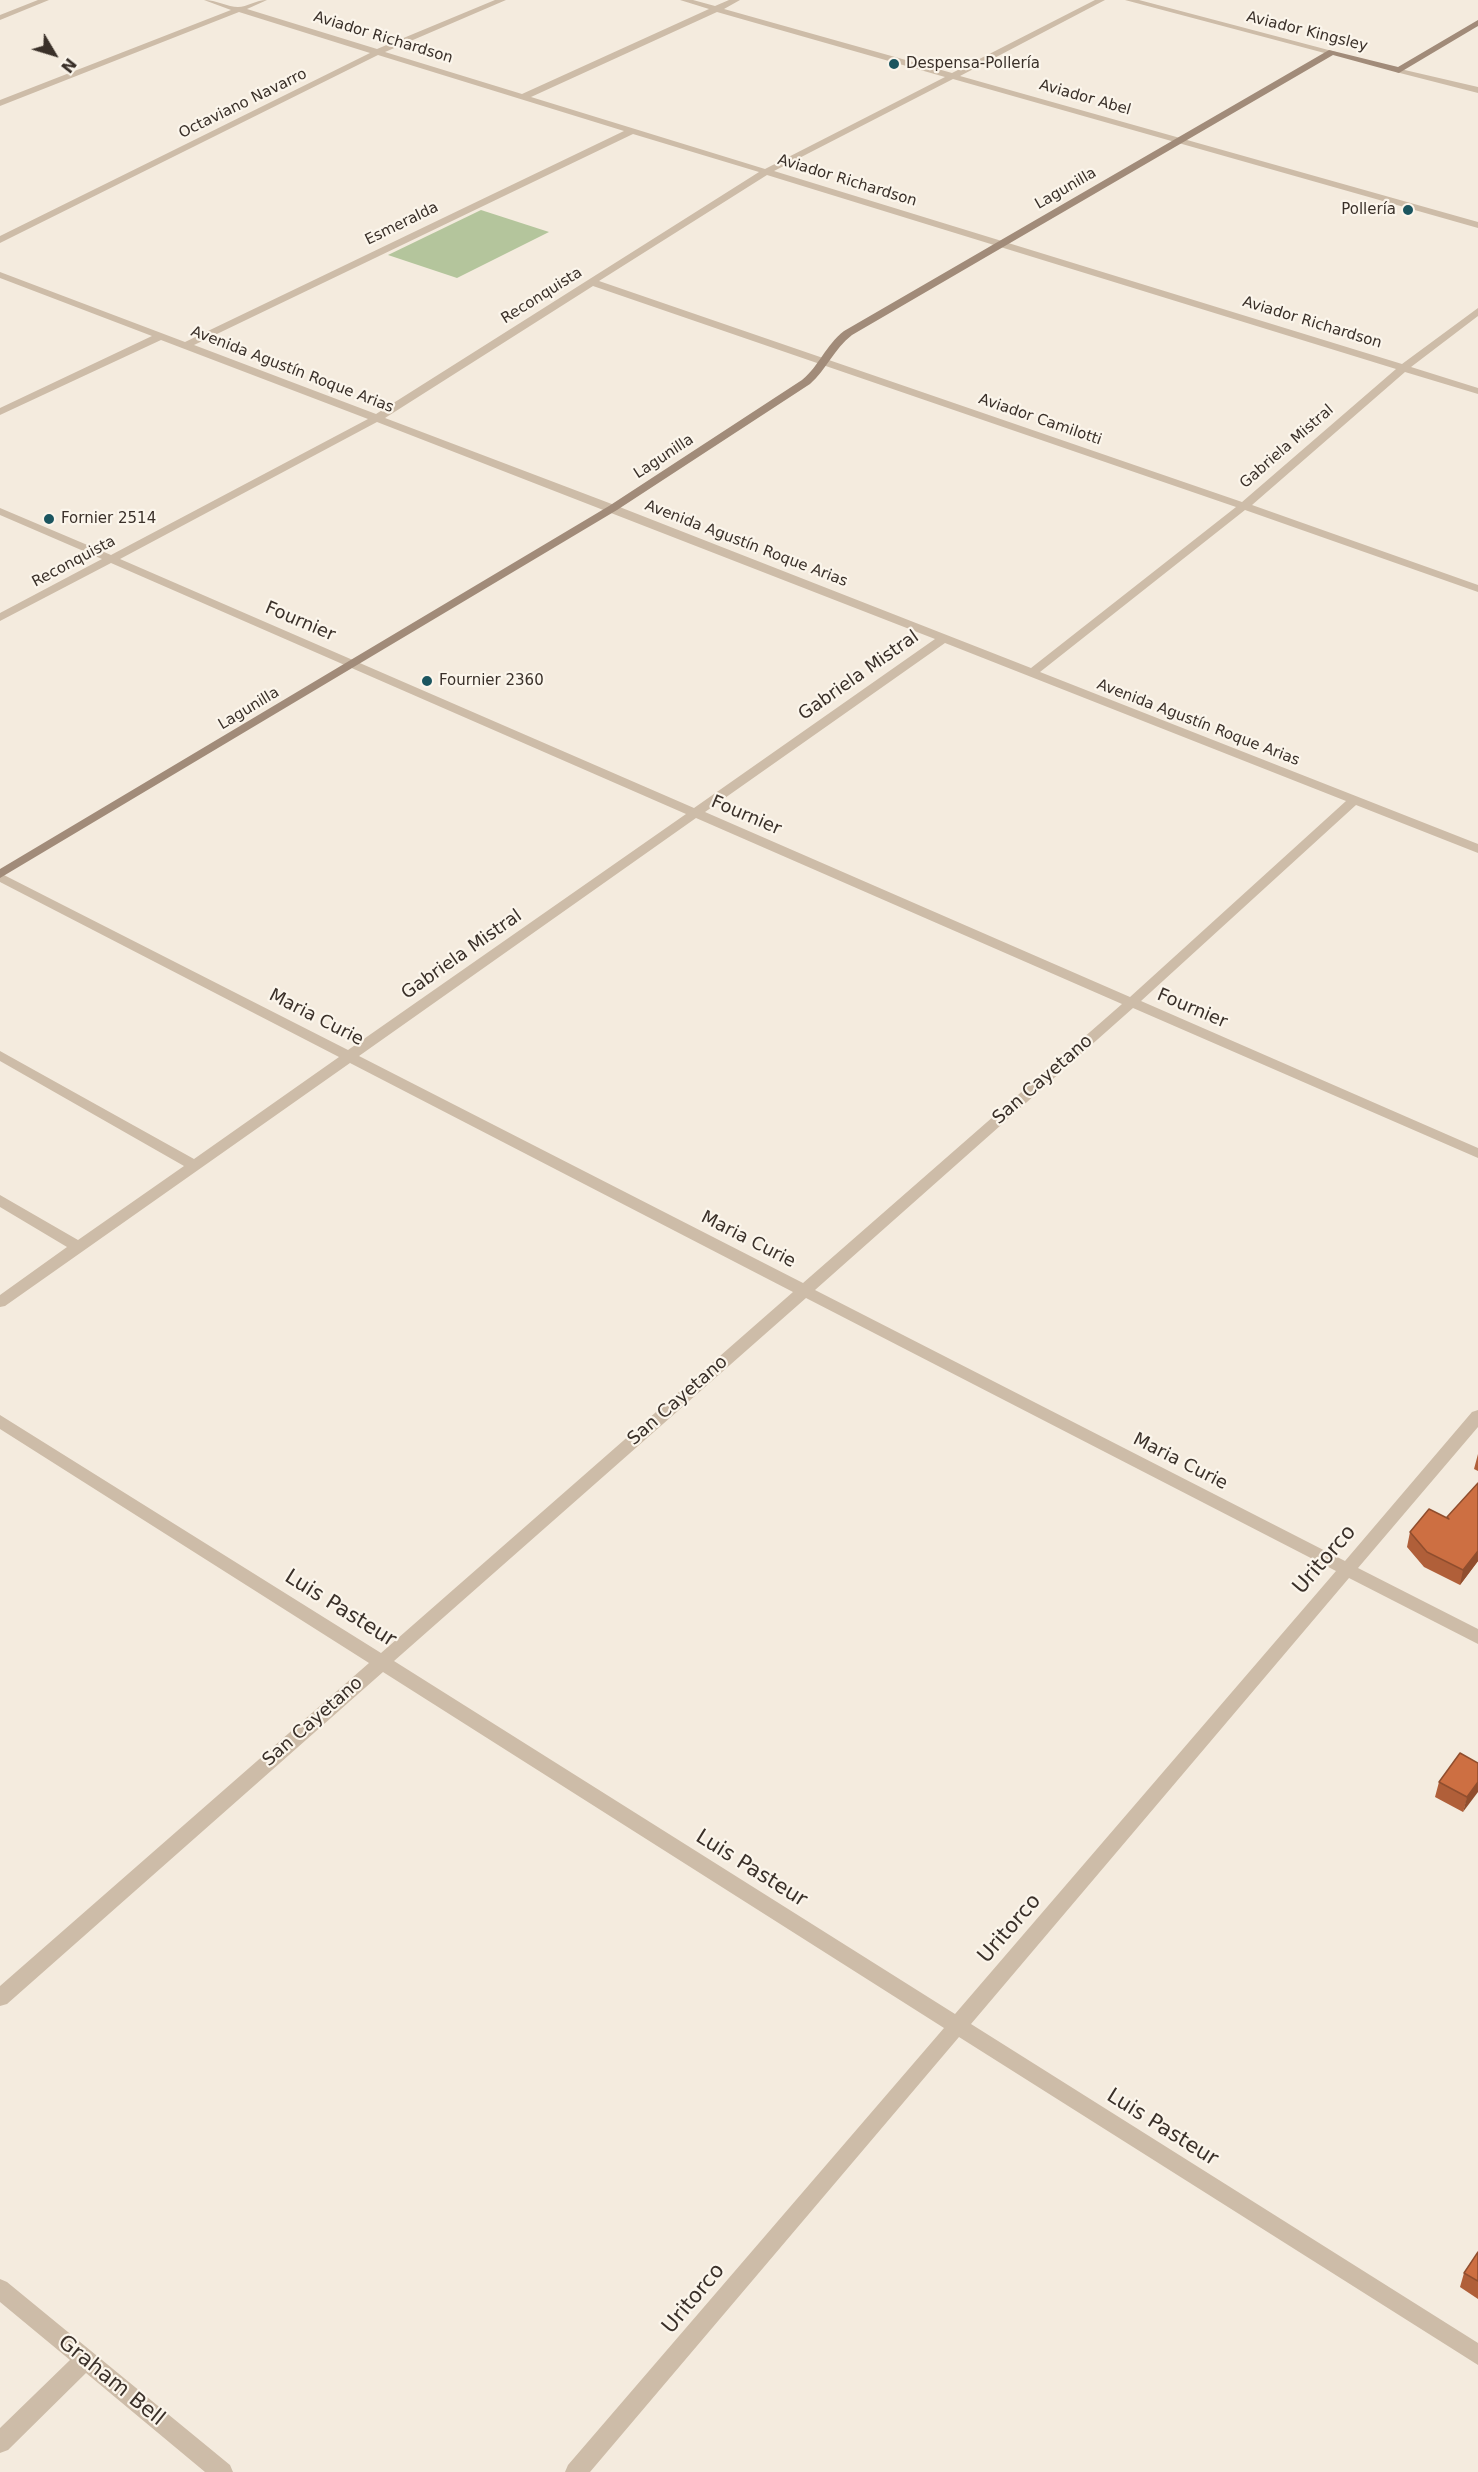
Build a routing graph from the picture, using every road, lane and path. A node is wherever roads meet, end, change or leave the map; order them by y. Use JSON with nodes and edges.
{"nodes":[{"id":1,"x":45,"y":0,"type":"edge"},
{"id":2,"x":208,"y":0,"type":"edge"},
{"id":3,"x":263,"y":0,"type":"edge"},
{"id":4,"x":502,"y":0,"type":"edge"},
{"id":5,"x":684,"y":0,"type":"edge"},
{"id":6,"x":736,"y":0,"type":"edge"},
{"id":7,"x":1101,"y":0,"type":"edge"},
{"id":8,"x":1130,"y":0,"type":"edge"},
{"id":9,"x":238,"y":9,"type":"junction"},
{"id":10,"x":716,"y":9,"type":"junction"},
{"id":11,"x":0,"y":18,"type":"edge"},
{"id":12,"x":1478,"y":22,"type":"edge"},
{"id":13,"x":378,"y":52,"type":"junction"},
{"id":14,"x":1332,"y":52,"type":"junction"},
{"id":15,"x":1400,"y":70,"type":"junction"},
{"id":16,"x":953,"y":76,"type":"junction"},
{"id":17,"x":1478,"y":90,"type":"edge"},
{"id":18,"x":523,"y":97,"type":"junction"},
{"id":19,"x":0,"y":103,"type":"edge"},
{"id":20,"x":633,"y":130,"type":"junction"},
{"id":21,"x":1179,"y":140,"type":"junction"},
{"id":22,"x":766,"y":171,"type":"junction"},
{"id":23,"x":1478,"y":225,"type":"edge"},
{"id":24,"x":0,"y":240,"type":"edge"},
{"id":25,"x":1002,"y":243,"type":"junction"},
{"id":26,"x":0,"y":275,"type":"edge"},
{"id":27,"x":592,"y":282,"type":"junction"},
{"id":28,"x":1478,"y":310,"type":"edge"},
{"id":29,"x":160,"y":336,"type":"junction"},
{"id":30,"x":185,"y":345,"type":"junction"},
{"id":31,"x":822,"y":361,"type":"junction"},
{"id":32,"x":1406,"y":367,"type":"junction"},
{"id":33,"x":1478,"y":391,"type":"edge"},
{"id":34,"x":0,"y":412,"type":"edge"},
{"id":35,"x":377,"y":418,"type":"junction"},
{"id":36,"x":1244,"y":506,"type":"junction"},
{"id":37,"x":613,"y":507,"type":"junction"},
{"id":38,"x":0,"y":511,"type":"edge"},
{"id":39,"x":111,"y":560,"type":"junction"},
{"id":40,"x":1478,"y":590,"type":"edge"},
{"id":41,"x":0,"y":618,"type":"edge"},
{"id":42,"x":944,"y":638,"type":"junction"},
{"id":43,"x":353,"y":664,"type":"junction"},
{"id":44,"x":1031,"y":674,"type":"junction"},
{"id":45,"x":1354,"y":801,"type":"junction"},
{"id":46,"x":695,"y":813,"type":"junction"},
{"id":47,"x":1478,"y":849,"type":"edge"},
{"id":48,"x":0,"y":876,"type":"edge"},
{"id":49,"x":1131,"y":1003,"type":"junction"},
{"id":50,"x":0,"y":1055,"type":"edge"},
{"id":51,"x":349,"y":1057,"type":"junction"},
{"id":52,"x":1478,"y":1153,"type":"edge"},
{"id":53,"x":194,"y":1165,"type":"junction"},
{"id":54,"x":0,"y":1200,"type":"edge"},
{"id":55,"x":78,"y":1247,"type":"junction"},
{"id":56,"x":804,"y":1290,"type":"junction"},
{"id":57,"x":0,"y":1302,"type":"edge"},
{"id":58,"x":1478,"y":1416,"type":"edge"},
{"id":59,"x":0,"y":1421,"type":"edge"},
{"id":60,"x":1347,"y":1569,"type":"junction"},
{"id":61,"x":1478,"y":1637,"type":"edge"},
{"id":62,"x":382,"y":1662,"type":"junction"},
{"id":63,"x":0,"y":1998,"type":"edge"},
{"id":64,"x":957,"y":2025,"type":"junction"},
{"id":65,"x":0,"y":2289,"type":"edge"},
{"id":66,"x":1478,"y":2355,"type":"edge"},
{"id":67,"x":85,"y":2359,"type":"junction"},
{"id":68,"x":0,"y":2443,"type":"edge"},
{"id":69,"x":222,"y":2472,"type":"edge"},
{"id":70,"x":576,"y":2472,"type":"edge"}],
"edges":[{"from":1,"to":11,"type":"street"},
{"from":2,"to":9,"type":"street","name":"Aviador Richardson"},
{"from":3,"to":9,"type":"street"},
{"from":4,"to":13,"type":"street","name":"Octaviano Navarro"},
{"from":5,"to":10,"type":"street","name":"Aviador Abel"},
{"from":6,"to":10,"type":"street"},
{"from":7,"to":16,"type":"street","name":"Reconquista"},
{"from":8,"to":14,"type":"street","name":"Aviador Kingsley"},
{"from":9,"to":13,"type":"street","name":"Aviador Richardson"},
{"from":9,"to":19,"type":"street"},
{"from":10,"to":16,"type":"street","name":"Aviador Abel"},
{"from":10,"to":18,"type":"street"},
{"from":12,"to":15,"type":"main road"},
{"from":13,"to":18,"type":"street","name":"Aviador Richardson"},
{"from":13,"to":24,"type":"street","name":"Octaviano Navarro"},
{"from":14,"to":15,"type":"main road","name":"Aviador Kingsley"},
{"from":14,"to":21,"type":"main road","name":"Lagunilla"},
{"from":15,"to":17,"type":"street","name":"Aviador Kingsley"},
{"from":16,"to":21,"type":"street","name":"Aviador Abel"},
{"from":16,"to":22,"type":"street","name":"Reconquista"},
{"from":18,"to":20,"type":"street","name":"Aviador Richardson"},
{"from":20,"to":22,"type":"street","name":"Aviador Richardson"},
{"from":20,"to":30,"type":"street","name":"Esmeralda"},
{"from":21,"to":23,"type":"street","name":"Aviador Abel"},
{"from":21,"to":25,"type":"main road","name":"Lagunilla"},
{"from":22,"to":25,"type":"street","name":"Aviador Richardson"},
{"from":22,"to":27,"type":"street","name":"Reconquista"},
{"from":25,"to":31,"type":"main road","name":"Lagunilla"},
{"from":25,"to":32,"type":"street","name":"Aviador Richardson"},
{"from":26,"to":29,"type":"street","name":"Avenida Agustín Roque Arias"},
{"from":27,"to":31,"type":"street","name":"Aviador Camilotti"},
{"from":27,"to":35,"type":"street","name":"Reconquista"},
{"from":28,"to":32,"type":"street","name":"Gabriela Mistral"},
{"from":29,"to":30,"type":"street","name":"Avenida Agustín Roque Arias"},
{"from":29,"to":34,"type":"street"},
{"from":30,"to":35,"type":"street","name":"Avenida Agustín Roque Arias"},
{"from":31,"to":36,"type":"street","name":"Aviador Camilotti"},
{"from":31,"to":37,"type":"main road","name":"Lagunilla"},
{"from":32,"to":33,"type":"street","name":"Aviador Richardson"},
{"from":32,"to":36,"type":"street","name":"Gabriela Mistral"},
{"from":35,"to":37,"type":"street","name":"Avenida Agustín Roque Arias"},
{"from":35,"to":39,"type":"street","name":"Reconquista"},
{"from":36,"to":40,"type":"street","name":"Aviador Camilotti"},
{"from":36,"to":44,"type":"street","name":"Gabriela Mistral"},
{"from":37,"to":42,"type":"street","name":"Avenida Agustín Roque Arias"},
{"from":37,"to":43,"type":"main road","name":"Lagunilla"},
{"from":38,"to":39,"type":"street","name":"Fournier"},
{"from":39,"to":41,"type":"street","name":"Reconquista"},
{"from":39,"to":43,"type":"street","name":"Fournier"},
{"from":42,"to":44,"type":"street","name":"Avenida Agustín Roque Arias"},
{"from":42,"to":46,"type":"street","name":"Gabriela Mistral"},
{"from":43,"to":46,"type":"street","name":"Fournier"},
{"from":43,"to":48,"type":"main road","name":"Lagunilla"},
{"from":44,"to":45,"type":"street","name":"Avenida Agustín Roque Arias"},
{"from":45,"to":47,"type":"street","name":"Avenida Agustín Roque Arias"},
{"from":45,"to":49,"type":"street","name":"San Cayetano"},
{"from":46,"to":49,"type":"street","name":"Fournier"},
{"from":46,"to":51,"type":"street","name":"Gabriela Mistral"},
{"from":48,"to":51,"type":"street","name":"Maria Curie"},
{"from":49,"to":52,"type":"street","name":"Fournier"},
{"from":49,"to":56,"type":"street","name":"San Cayetano"},
{"from":50,"to":53,"type":"street"},
{"from":51,"to":53,"type":"street","name":"Gabriela Mistral"},
{"from":51,"to":56,"type":"street","name":"Maria Curie"},
{"from":53,"to":55,"type":"street","name":"Gabriela Mistral"},
{"from":54,"to":55,"type":"street"},
{"from":55,"to":57,"type":"street","name":"Gabriela Mistral"},
{"from":56,"to":60,"type":"street","name":"Maria Curie"},
{"from":56,"to":62,"type":"street","name":"San Cayetano"},
{"from":58,"to":60,"type":"street","name":"Uritorco"},
{"from":59,"to":62,"type":"street","name":"Luis Pasteur"},
{"from":60,"to":61,"type":"street","name":"Maria Curie"},
{"from":60,"to":64,"type":"street","name":"Uritorco"},
{"from":62,"to":63,"type":"street","name":"San Cayetano"},
{"from":62,"to":64,"type":"street","name":"Luis Pasteur"},
{"from":64,"to":66,"type":"street","name":"Luis Pasteur"},
{"from":64,"to":70,"type":"street","name":"Uritorco"},
{"from":65,"to":67,"type":"street","name":"Graham Bell"},
{"from":67,"to":68,"type":"street"},
{"from":67,"to":69,"type":"street","name":"Graham Bell"}]}
